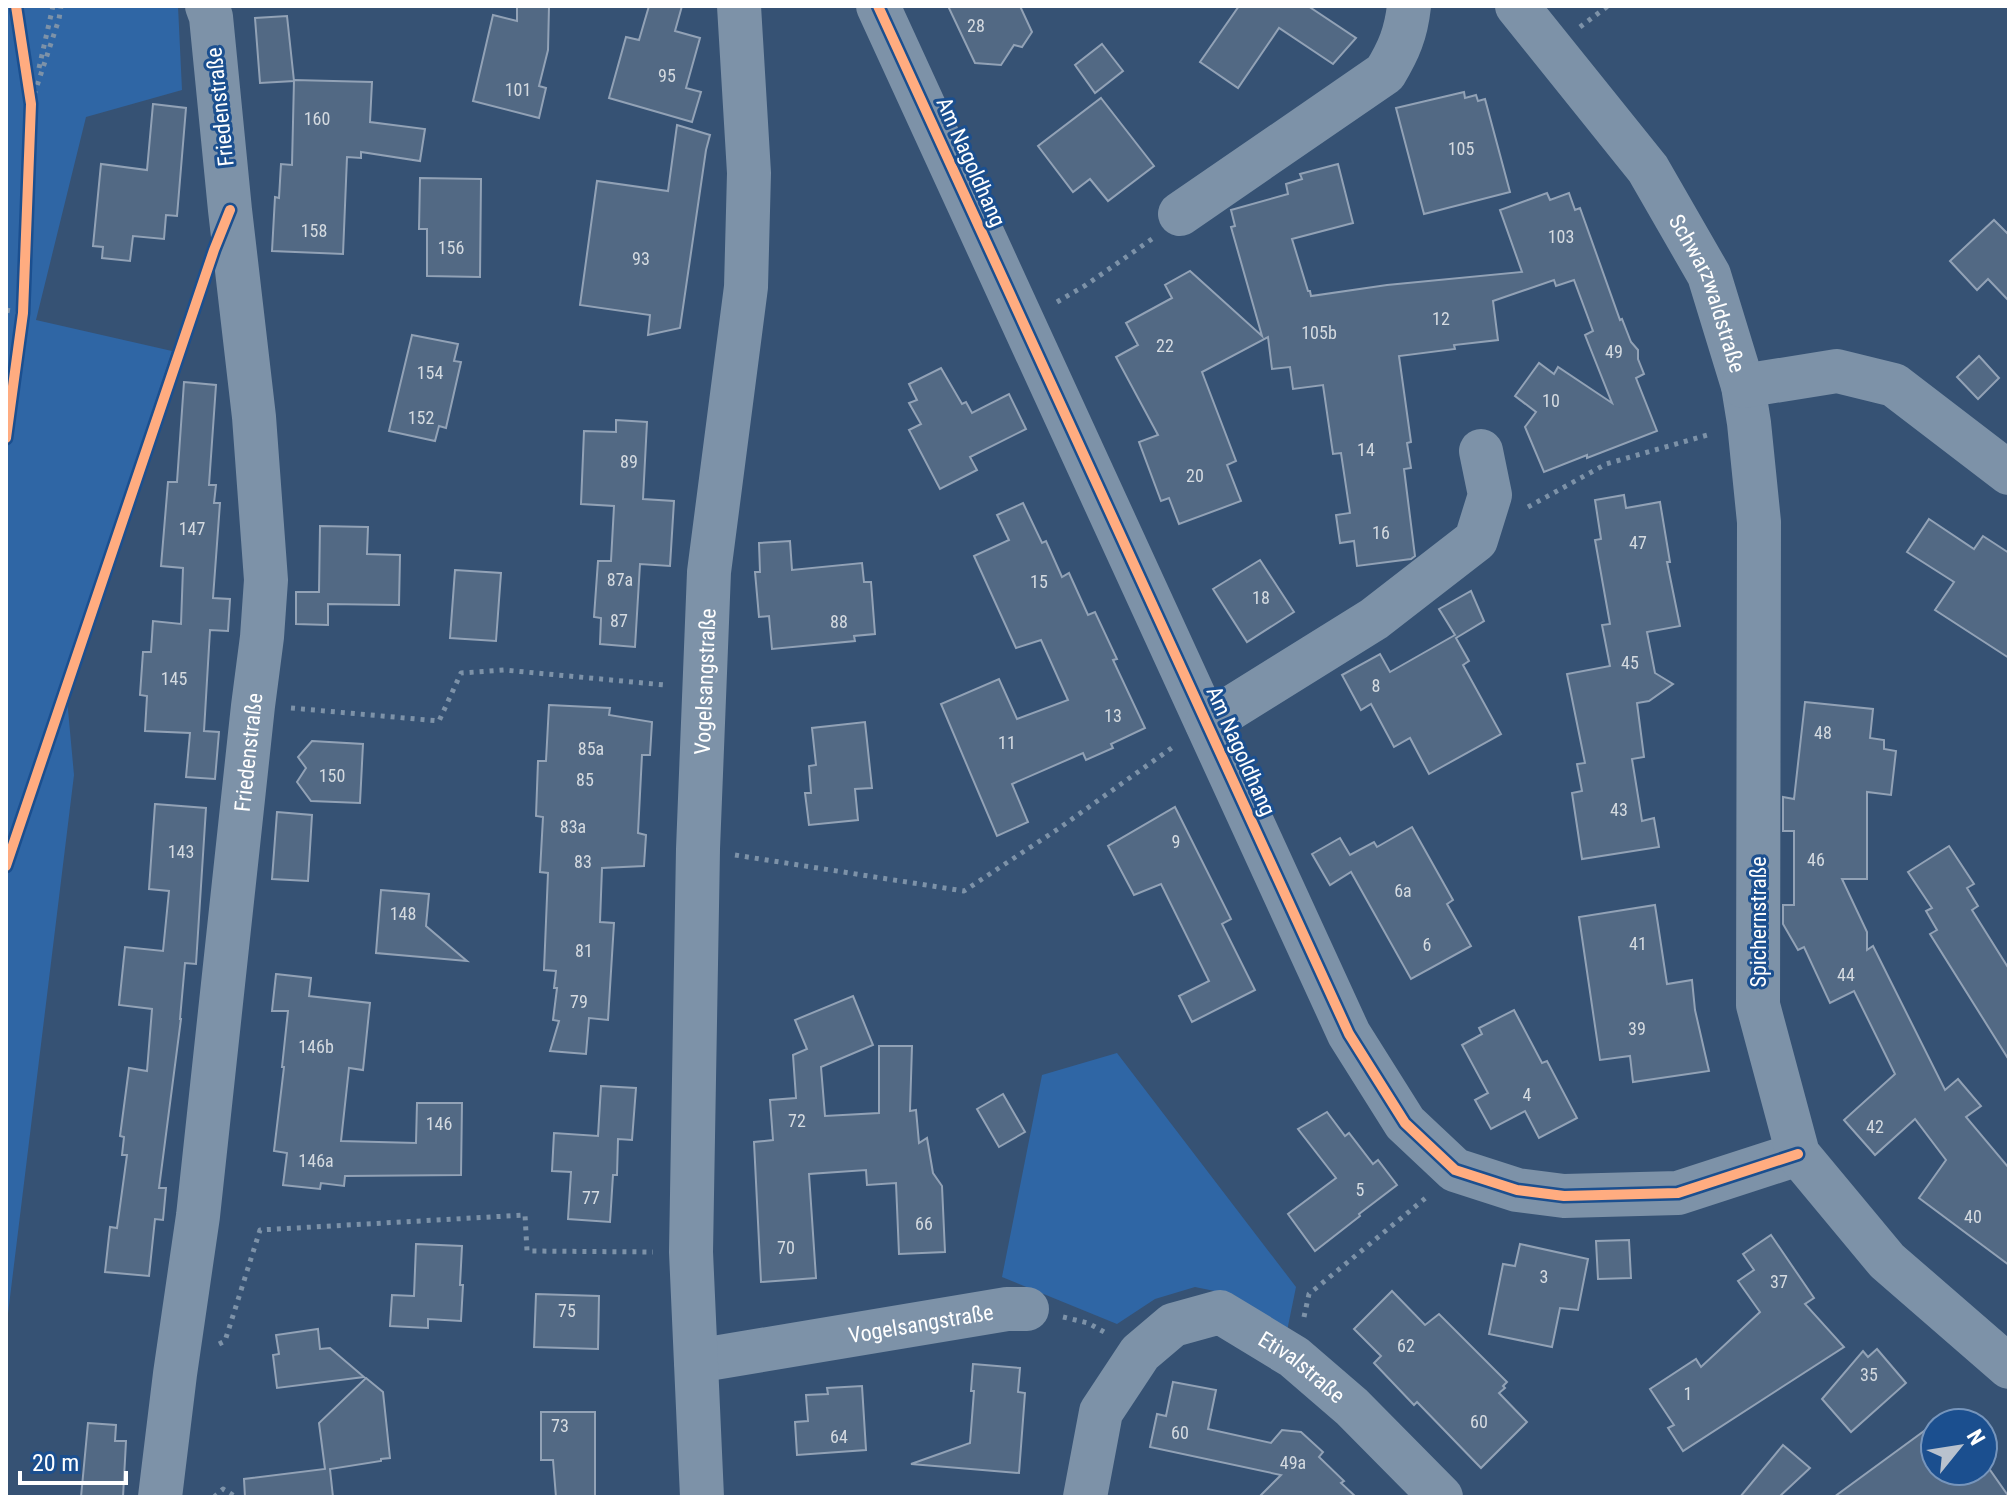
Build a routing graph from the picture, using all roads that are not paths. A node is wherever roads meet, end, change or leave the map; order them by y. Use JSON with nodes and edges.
{"nodes":[{"id":1,"x":207,"y":6,"type":"edge"},
{"id":2,"x":739,"y":6,"type":"edge"},
{"id":3,"x":878,"y":6,"type":"edge"},
{"id":4,"x":1409,"y":6,"type":"edge"},
{"id":5,"x":1517,"y":6,"type":"edge"},
{"id":6,"x":1165,"y":227,"type":"road end"},
{"id":7,"x":1746,"y":404,"type":"junction"},
{"id":8,"x":1481,"y":451,"type":"dead end"},
{"id":9,"x":2009,"y":473,"type":"edge"},
{"id":10,"x":1207,"y":723,"type":"junction"},
{"id":11,"x":1798,"y":1154,"type":"junction"},
{"id":12,"x":1027,"y":1309,"type":"road end"},
{"id":13,"x":696,"y":1361,"type":"junction"},
{"id":14,"x":2009,"y":1367,"type":"edge"},
{"id":15,"x":160,"y":1497,"type":"edge"},
{"id":16,"x":702,"y":1497,"type":"edge"},
{"id":17,"x":1085,"y":1497,"type":"edge"},
{"id":18,"x":1441,"y":1497,"type":"edge"}],
"edges":[{"from":1,"to":15,"type":"street","name":"Friedenstraße"},
{"from":2,"to":13,"type":"street","name":"Vogelsangstraße"},
{"from":3,"to":10,"type":"street","name":"Am Nagoldhang"},
{"from":4,"to":6,"type":"street"},
{"from":5,"to":7,"type":"street","name":"Schwarzwaldstraße"},
{"from":7,"to":9,"type":"street","name":"Schwarzwaldstraße"},
{"from":7,"to":11,"type":"street","name":"Spichernstraße"},
{"from":8,"to":10,"type":"street","name":"Am Nagoldhang"},
{"from":10,"to":11,"type":"street","name":"Am Nagoldhang"},
{"from":11,"to":14,"type":"street","name":"Spichernstraße"},
{"from":12,"to":13,"type":"street","name":"Vogelsangstraße"},
{"from":13,"to":16,"type":"street","name":"Vogelsangstraße"},
{"from":17,"to":18,"type":"street","name":"Etivalstraße"}]}
